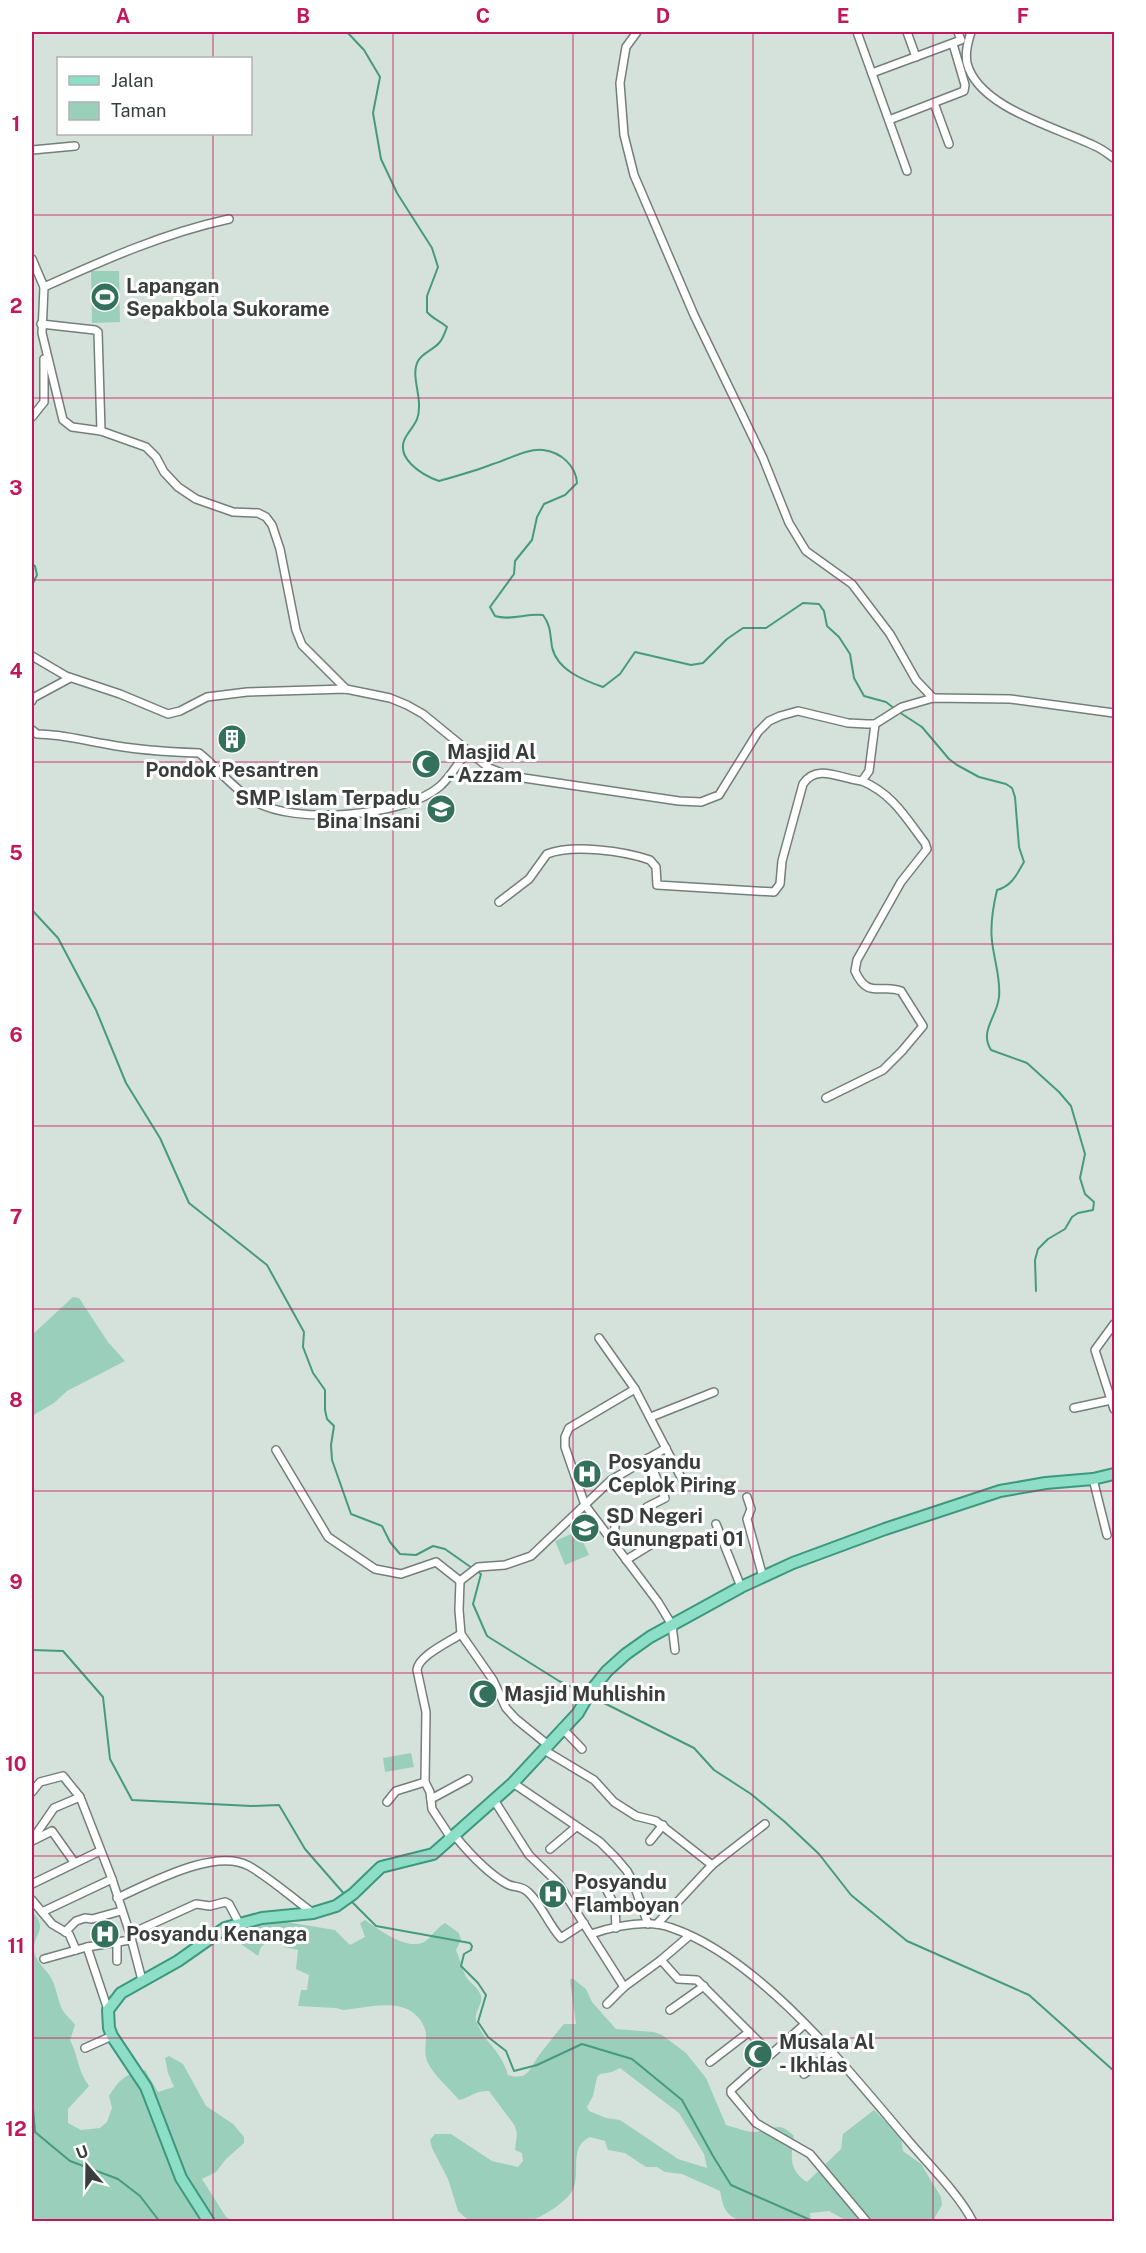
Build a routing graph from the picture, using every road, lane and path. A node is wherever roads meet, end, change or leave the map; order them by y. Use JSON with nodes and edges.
{"nodes":[{"id":1,"x":637,"y":32,"type":"edge"},
{"id":2,"x":857,"y":32,"type":"edge"},
{"id":3,"x":907,"y":32,"type":"edge"},
{"id":4,"x":958,"y":32,"type":"edge"},
{"id":5,"x":971,"y":32,"type":"edge"},
{"id":6,"x":953,"y":44,"type":"junction"},
{"id":7,"x":916,"y":57,"type":"junction"},
{"id":8,"x":872,"y":74,"type":"junction"},
{"id":9,"x":934,"y":103,"type":"junction"},
{"id":10,"x":889,"y":120,"type":"junction"},
{"id":11,"x":949,"y":144,"type":"dead end"},
{"id":12,"x":75,"y":146,"type":"dead end"},
{"id":13,"x":32,"y":150,"type":"edge"},
{"id":14,"x":1114,"y":158,"type":"edge"},
{"id":15,"x":907,"y":171,"type":"dead end"},
{"id":16,"x":229,"y":219,"type":"dead end"},
{"id":17,"x":32,"y":259,"type":"edge"},
{"id":18,"x":44,"y":287,"type":"junction"},
{"id":19,"x":41,"y":324,"type":"junction"},
{"id":20,"x":42,"y":333,"type":"junction"},
{"id":21,"x":32,"y":417,"type":"edge"},
{"id":22,"x":101,"y":431,"type":"junction"},
{"id":23,"x":32,"y":656,"type":"edge"},
{"id":24,"x":70,"y":678,"type":"junction"},
{"id":25,"x":346,"y":689,"type":"junction"},
{"id":26,"x":933,"y":698,"type":"junction"},
{"id":27,"x":32,"y":701,"type":"edge"},
{"id":28,"x":1114,"y":713,"type":"edge"},
{"id":29,"x":875,"y":723,"type":"junction"},
{"id":30,"x":32,"y":730,"type":"edge"},
{"id":31,"x":467,"y":751,"type":"junction"},
{"id":32,"x":862,"y":782,"type":"junction"},
{"id":33,"x":500,"y":902,"type":"dead end"},
{"id":34,"x":826,"y":1098,"type":"dead end"},
{"id":35,"x":1114,"y":1324,"type":"edge"},
{"id":36,"x":599,"y":1338,"type":"dead end"},
{"id":37,"x":635,"y":1389,"type":"junction"},
{"id":38,"x":714,"y":1392,"type":"dead end"},
{"id":39,"x":1111,"y":1400,"type":"junction"},
{"id":40,"x":1074,"y":1408,"type":"dead end"},
{"id":41,"x":1114,"y":1409,"type":"edge"},
{"id":42,"x":651,"y":1417,"type":"junction"},
{"id":43,"x":666,"y":1448,"type":"junction"},
{"id":44,"x":276,"y":1450,"type":"dead end"},
{"id":45,"x":648,"y":1458,"type":"junction"},
{"id":46,"x":1114,"y":1476,"type":"edge"},
{"id":47,"x":1093,"y":1479,"type":"junction"},
{"id":48,"x":685,"y":1485,"type":"dead end"},
{"id":49,"x":747,"y":1497,"type":"dead end"},
{"id":50,"x":585,"y":1505,"type":"junction"},
{"id":51,"x":646,"y":1507,"type":"dead end"},
{"id":52,"x":627,"y":1511,"type":"dead end"},
{"id":53,"x":716,"y":1524,"type":"dead end"},
{"id":54,"x":1107,"y":1535,"type":"dead end"},
{"id":55,"x":609,"y":1538,"type":"junction"},
{"id":56,"x":660,"y":1539,"type":"dead end"},
{"id":57,"x":626,"y":1560,"type":"junction"},
{"id":58,"x":763,"y":1577,"type":"junction"},
{"id":59,"x":460,"y":1581,"type":"junction"},
{"id":60,"x":741,"y":1587,"type":"junction"},
{"id":61,"x":672,"y":1625,"type":"junction"},
{"id":62,"x":461,"y":1634,"type":"junction"},
{"id":63,"x":675,"y":1650,"type":"dead end"},
{"id":64,"x":562,"y":1728,"type":"junction"},
{"id":65,"x":546,"y":1748,"type":"junction"},
{"id":66,"x":582,"y":1749,"type":"dead end"},
{"id":67,"x":468,"y":1779,"type":"dead end"},
{"id":68,"x":425,"y":1782,"type":"junction"},
{"id":69,"x":513,"y":1783,"type":"junction"},
{"id":70,"x":32,"y":1792,"type":"edge"},
{"id":71,"x":80,"y":1797,"type":"junction"},
{"id":72,"x":431,"y":1799,"type":"junction"},
{"id":73,"x":495,"y":1800,"type":"junction"},
{"id":74,"x":387,"y":1802,"type":"dead end"},
{"id":75,"x":765,"y":1824,"type":"dead end"},
{"id":76,"x":663,"y":1825,"type":"junction"},
{"id":77,"x":576,"y":1827,"type":"junction"},
{"id":78,"x":453,"y":1837,"type":"junction"},
{"id":79,"x":650,"y":1840,"type":"dead end"},
{"id":80,"x":32,"y":1841,"type":"edge"},
{"id":81,"x":550,"y":1849,"type":"dead end"},
{"id":82,"x":100,"y":1851,"type":"junction"},
{"id":83,"x":74,"y":1862,"type":"junction"},
{"id":84,"x":712,"y":1865,"type":"junction"},
{"id":85,"x":112,"y":1879,"type":"junction"},
{"id":86,"x":603,"y":1883,"type":"dead end"},
{"id":87,"x":32,"y":1884,"type":"edge"},
{"id":88,"x":117,"y":1898,"type":"junction"},
{"id":89,"x":32,"y":1900,"type":"edge"},
{"id":90,"x":121,"y":1911,"type":"junction"},
{"id":91,"x":42,"y":1912,"type":"junction"},
{"id":92,"x":313,"y":1913,"type":"junction"},
{"id":93,"x":239,"y":1923,"type":"junction"},
{"id":94,"x":584,"y":1923,"type":"junction"},
{"id":95,"x":648,"y":1924,"type":"junction"},
{"id":96,"x":657,"y":1924,"type":"junction"},
{"id":97,"x":616,"y":1928,"type":"junction"},
{"id":98,"x":65,"y":1932,"type":"junction"},
{"id":99,"x":591,"y":1934,"type":"junction"},
{"id":100,"x":689,"y":1936,"type":"junction"},
{"id":101,"x":130,"y":1937,"type":"junction"},
{"id":102,"x":117,"y":1942,"type":"junction"},
{"id":103,"x":87,"y":1947,"type":"junction"},
{"id":104,"x":76,"y":1950,"type":"junction"},
{"id":105,"x":44,"y":1959,"type":"dead end"},
{"id":106,"x":661,"y":1960,"type":"junction"},
{"id":107,"x":117,"y":1961,"type":"dead end"},
{"id":108,"x":142,"y":1980,"type":"junction"},
{"id":109,"x":704,"y":1986,"type":"junction"},
{"id":110,"x":624,"y":1987,"type":"junction"},
{"id":111,"x":607,"y":2004,"type":"dead end"},
{"id":112,"x":108,"y":2010,"type":"junction"},
{"id":113,"x":670,"y":2010,"type":"dead end"},
{"id":114,"x":805,"y":2024,"type":"junction"},
{"id":115,"x":749,"y":2032,"type":"junction"},
{"id":116,"x":112,"y":2036,"type":"junction"},
{"id":117,"x":85,"y":2048,"type":"dead end"},
{"id":118,"x":830,"y":2053,"type":"junction"},
{"id":119,"x":771,"y":2054,"type":"junction"},
{"id":120,"x":710,"y":2062,"type":"dead end"},
{"id":121,"x":804,"y":2074,"type":"dead end"},
{"id":122,"x":209,"y":2222,"type":"edge"},
{"id":123,"x":867,"y":2222,"type":"edge"},
{"id":124,"x":973,"y":2222,"type":"edge"}],
"edges":[{"from":1,"to":26,"type":"street"},
{"from":2,"to":8,"type":"street"},
{"from":3,"to":7,"type":"street"},
{"from":4,"to":6,"type":"street"},
{"from":5,"to":14,"type":"street"},
{"from":6,"to":7,"type":"street"},
{"from":6,"to":9,"type":"street"},
{"from":7,"to":8,"type":"street"},
{"from":8,"to":10,"type":"street"},
{"from":9,"to":10,"type":"street"},
{"from":9,"to":11,"type":"street"},
{"from":10,"to":15,"type":"street"},
{"from":12,"to":13,"type":"street"},
{"from":16,"to":18,"type":"street"},
{"from":17,"to":18,"type":"street"},
{"from":18,"to":19,"type":"street"},
{"from":19,"to":20,"type":"street"},
{"from":19,"to":22,"type":"street"},
{"from":20,"to":21,"type":"street"},
{"from":20,"to":22,"type":"street"},
{"from":22,"to":25,"type":"street"},
{"from":23,"to":24,"type":"street"},
{"from":24,"to":25,"type":"street"},
{"from":24,"to":27,"type":"street"},
{"from":25,"to":31,"type":"street"},
{"from":26,"to":28,"type":"street"},
{"from":26,"to":29,"type":"street"},
{"from":29,"to":31,"type":"street"},
{"from":29,"to":32,"type":"street"},
{"from":30,"to":31,"type":"street"},
{"from":32,"to":33,"type":"street"},
{"from":32,"to":34,"type":"street"},
{"from":35,"to":39,"type":"street"},
{"from":36,"to":37,"type":"street"},
{"from":37,"to":42,"type":"street"},
{"from":37,"to":50,"type":"street"},
{"from":38,"to":42,"type":"street"},
{"from":39,"to":40,"type":"street"},
{"from":39,"to":41,"type":"street"},
{"from":42,"to":43,"type":"street"},
{"from":43,"to":45,"type":"street"},
{"from":43,"to":48,"type":"street"},
{"from":44,"to":59,"type":"street"},
{"from":45,"to":50,"type":"street"},
{"from":45,"to":51,"type":"street"},
{"from":46,"to":47,"type":"main road"},
{"from":47,"to":54,"type":"street"},
{"from":47,"to":58,"type":"main road"},
{"from":49,"to":58,"type":"street"},
{"from":50,"to":55,"type":"street"},
{"from":50,"to":59,"type":"street"},
{"from":52,"to":55,"type":"street"},
{"from":53,"to":60,"type":"street"},
{"from":55,"to":57,"type":"street"},
{"from":56,"to":57,"type":"street"},
{"from":57,"to":61,"type":"street"},
{"from":58,"to":60,"type":"main road"},
{"from":59,"to":62,"type":"street"},
{"from":60,"to":61,"type":"main road"},
{"from":61,"to":63,"type":"street"},
{"from":61,"to":64,"type":"main road"},
{"from":62,"to":65,"type":"street"},
{"from":62,"to":68,"type":"street"},
{"from":64,"to":65,"type":"main road"},
{"from":64,"to":66,"type":"street"},
{"from":65,"to":69,"type":"main road"},
{"from":65,"to":76,"type":"street"},
{"from":67,"to":72,"type":"street"},
{"from":68,"to":72,"type":"street"},
{"from":68,"to":74,"type":"street"},
{"from":69,"to":73,"type":"main road"},
{"from":69,"to":77,"type":"street"},
{"from":70,"to":71,"type":"street"},
{"from":71,"to":80,"type":"street"},
{"from":71,"to":82,"type":"street"},
{"from":72,"to":78,"type":"street"},
{"from":73,"to":78,"type":"main road"},
{"from":73,"to":94,"type":"street"},
{"from":75,"to":84,"type":"street"},
{"from":76,"to":79,"type":"street"},
{"from":76,"to":84,"type":"street"},
{"from":77,"to":81,"type":"street"},
{"from":77,"to":95,"type":"street"},
{"from":78,"to":92,"type":"main road"},
{"from":78,"to":94,"type":"street"},
{"from":80,"to":83,"type":"street"},
{"from":82,"to":83,"type":"street"},
{"from":82,"to":85,"type":"street"},
{"from":83,"to":87,"type":"street"},
{"from":84,"to":96,"type":"street"},
{"from":85,"to":88,"type":"street"},
{"from":85,"to":91,"type":"street"},
{"from":86,"to":97,"type":"street"},
{"from":88,"to":90,"type":"street"},
{"from":88,"to":92,"type":"street"},
{"from":89,"to":91,"type":"street"},
{"from":90,"to":98,"type":"street"},
{"from":90,"to":101,"type":"street"},
{"from":91,"to":98,"type":"street"},
{"from":92,"to":93,"type":"main road"},
{"from":93,"to":101,"type":"street"},
{"from":93,"to":108,"type":"main road"},
{"from":94,"to":99,"type":"street"},
{"from":95,"to":96,"type":"street"},
{"from":95,"to":97,"type":"street"},
{"from":96,"to":100,"type":"street"},
{"from":97,"to":99,"type":"street"},
{"from":98,"to":104,"type":"street"},
{"from":99,"to":110,"type":"street"},
{"from":100,"to":106,"type":"street"},
{"from":100,"to":114,"type":"street"},
{"from":101,"to":102,"type":"street"},
{"from":101,"to":108,"type":"street"},
{"from":102,"to":103,"type":"street"},
{"from":102,"to":107,"type":"street"},
{"from":103,"to":104,"type":"street"},
{"from":103,"to":112,"type":"street"},
{"from":104,"to":105,"type":"street"},
{"from":106,"to":109,"type":"street"},
{"from":106,"to":110,"type":"street"},
{"from":108,"to":112,"type":"main road"},
{"from":109,"to":113,"type":"street"},
{"from":109,"to":115,"type":"street"},
{"from":110,"to":111,"type":"street"},
{"from":112,"to":116,"type":"main road"},
{"from":114,"to":118,"type":"street"},
{"from":114,"to":119,"type":"street"},
{"from":115,"to":119,"type":"street"},
{"from":115,"to":120,"type":"street"},
{"from":116,"to":117,"type":"street"},
{"from":116,"to":122,"type":"main road"},
{"from":118,"to":121,"type":"street"},
{"from":118,"to":124,"type":"street"},
{"from":119,"to":123,"type":"street"}]}
